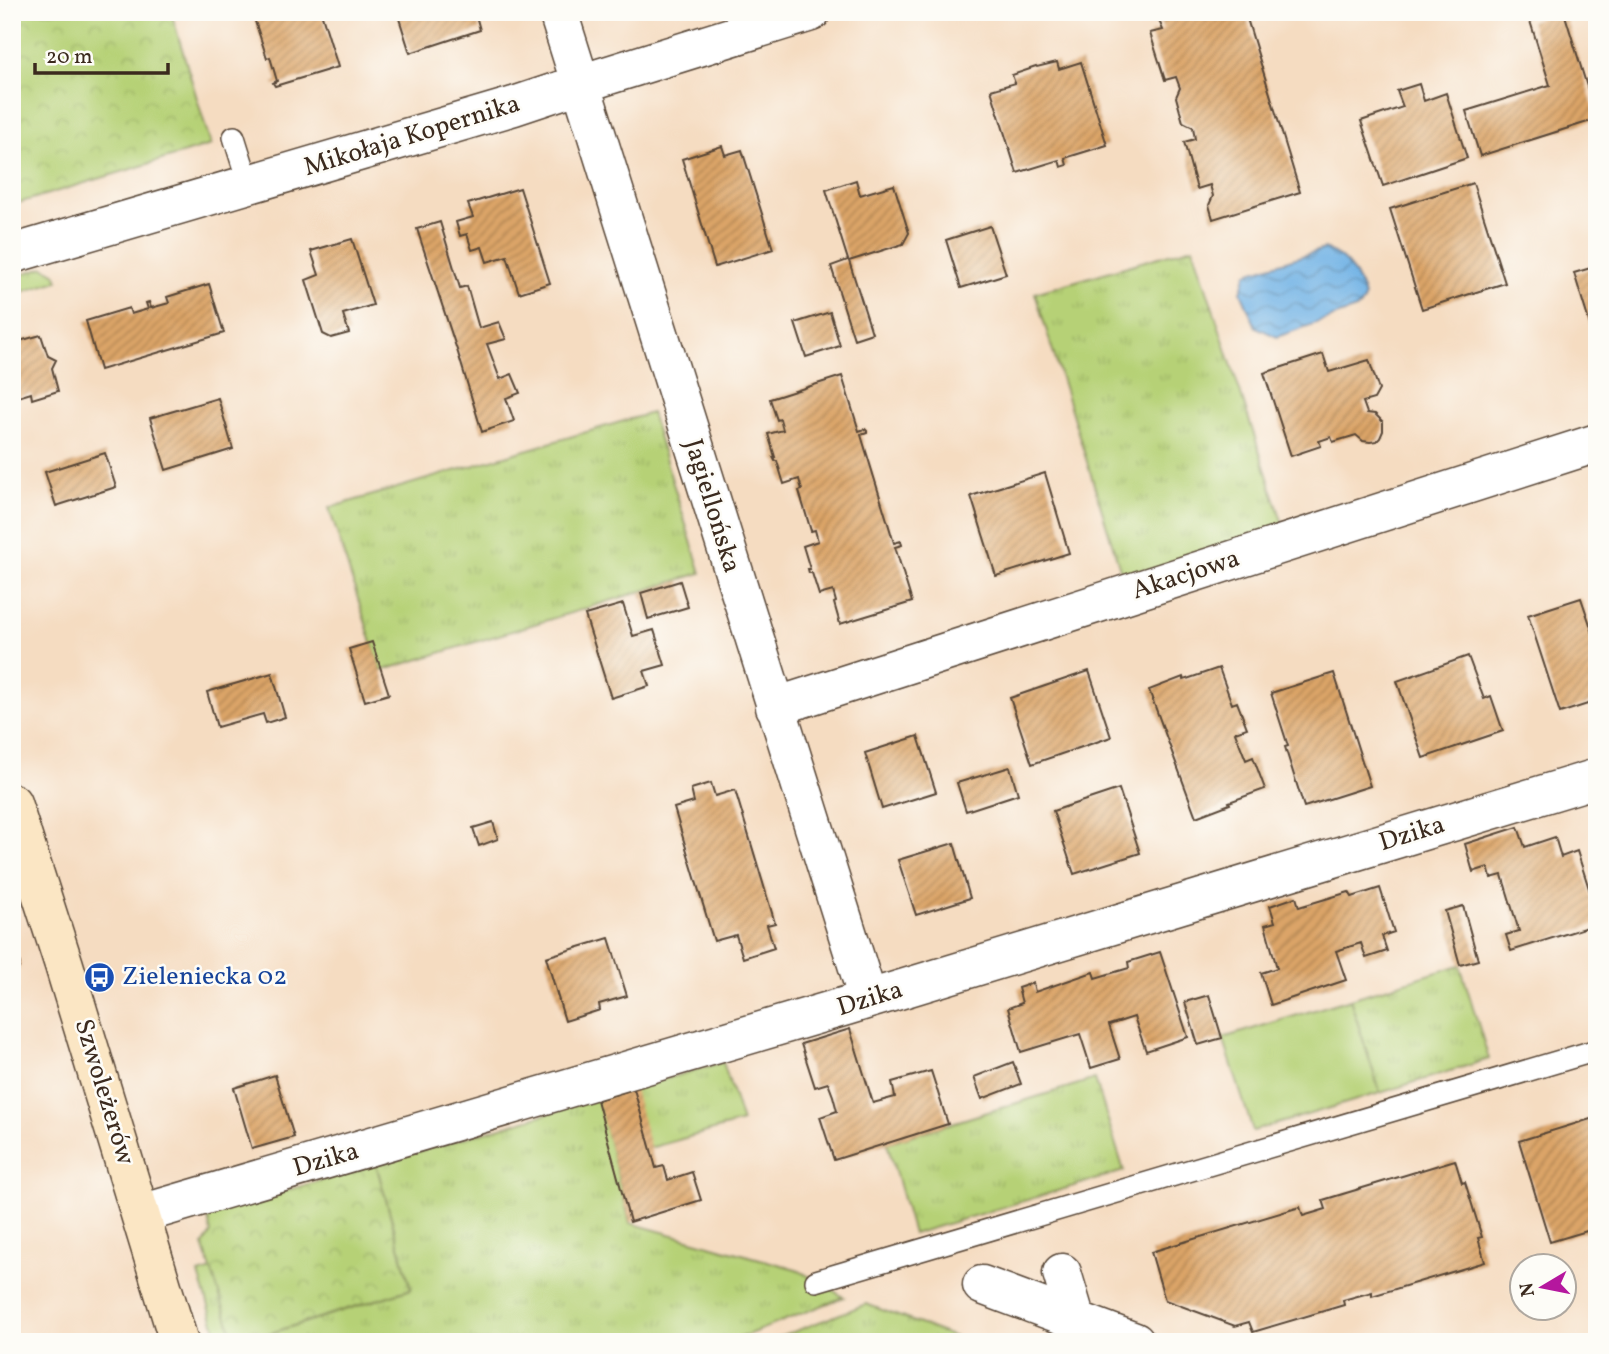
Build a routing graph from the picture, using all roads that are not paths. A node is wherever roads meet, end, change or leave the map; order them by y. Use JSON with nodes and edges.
{"nodes":[{"id":1,"x":558,"y":12,"type":"edge"},
{"id":2,"x":811,"y":12,"type":"edge"},
{"id":3,"x":580,"y":84,"type":"junction"},
{"id":4,"x":234,"y":137,"type":"dead end"},
{"id":5,"x":249,"y":184,"type":"junction"},
{"id":6,"x":12,"y":254,"type":"edge"},
{"id":7,"x":1597,"y":443,"type":"edge"},
{"id":8,"x":775,"y":707,"type":"junction"},
{"id":9,"x":1597,"y":778,"type":"edge"},
{"id":10,"x":12,"y":803,"type":"edge"},
{"id":11,"x":25,"y":885,"type":"edge"},
{"id":12,"x":868,"y":999,"type":"junction"},
{"id":13,"x":1597,"y":1049,"type":"edge"},
{"id":14,"x":141,"y":1214,"type":"junction"},
{"id":15,"x":1062,"y":1273,"type":"dead end"},
{"id":16,"x":816,"y":1281,"type":"dead end"},
{"id":17,"x":982,"y":1285,"type":"dead end"},
{"id":18,"x":1076,"y":1320,"type":"junction"},
{"id":19,"x":179,"y":1342,"type":"edge"},
{"id":20,"x":1135,"y":1342,"type":"edge"}],
"edges":[{"from":1,"to":3,"type":"street","name":"Jagiellońska"},
{"from":2,"to":3,"type":"street","name":"Mikołaja Kopernika"},
{"from":3,"to":5,"type":"street","name":"Mikołaja Kopernika"},
{"from":3,"to":8,"type":"street","name":"Jagiellońska"},
{"from":4,"to":5,"type":"lane"},
{"from":5,"to":6,"type":"street","name":"Mikołaja Kopernika"},
{"from":7,"to":8,"type":"street","name":"Akacjowa"},
{"from":8,"to":12,"type":"street","name":"Jagiellońska"},
{"from":9,"to":12,"type":"street","name":"Dzika"},
{"from":10,"to":11,"type":"street","name":"Szwoleżerów"},
{"from":11,"to":14,"type":"street","name":"Szwoleżerów"},
{"from":12,"to":14,"type":"street","name":"Dzika"},
{"from":13,"to":16,"type":"lane"},
{"from":14,"to":19,"type":"street","name":"Szwoleżerów"},
{"from":15,"to":18,"type":"street"},
{"from":17,"to":18,"type":"street"},
{"from":18,"to":20,"type":"street"}]}
